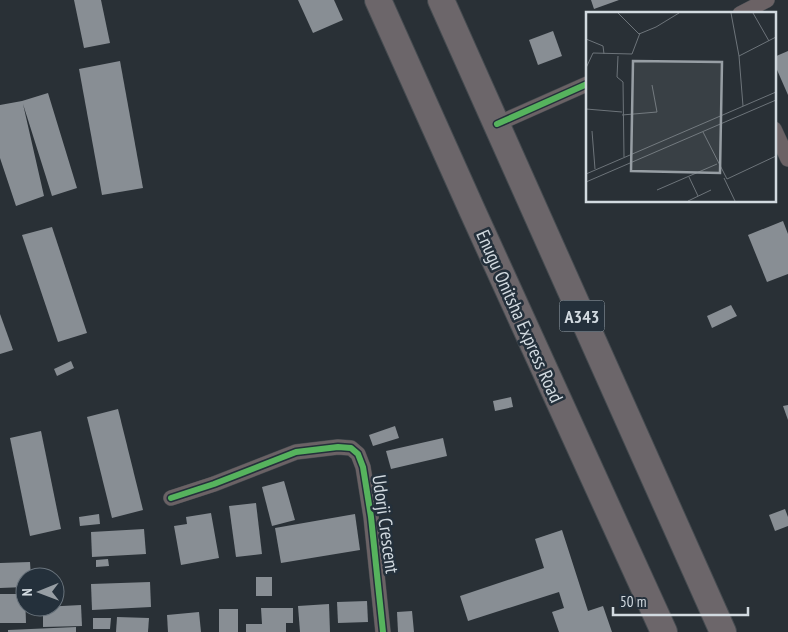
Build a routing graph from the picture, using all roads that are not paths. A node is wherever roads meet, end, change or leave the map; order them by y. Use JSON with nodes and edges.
{"nodes":[{"id":1,"x":378,"y":0,"type":"edge"},
{"id":2,"x":441,"y":0,"type":"edge"},
{"id":3,"x":766,"y":0,"type":"edge"},
{"id":4,"x":744,"y":12,"type":"edge"},
{"id":5,"x":586,"y":84,"type":"edge"},
{"id":6,"x":497,"y":124,"type":"junction"},
{"id":7,"x":776,"y":132,"type":"edge"},
{"id":8,"x":788,"y":159,"type":"edge"},
{"id":9,"x":171,"y":498,"type":"dead end"},
{"id":10,"x":383,"y":632,"type":"edge"},
{"id":11,"x":664,"y":632,"type":"edge"},
{"id":12,"x":722,"y":632,"type":"edge"}],
"edges":[{"from":1,"to":11,"type":"highway","name":"Enugu Onitsha Express Road"},
{"from":2,"to":6,"type":"highway","number":"A343"},
{"from":3,"to":4,"type":"street"},
{"from":5,"to":6,"type":"street"},
{"from":6,"to":12,"type":"highway","number":"A343"},
{"from":7,"to":8,"type":"street"},
{"from":9,"to":10,"type":"street","name":"Udorji Crescent"}]}
